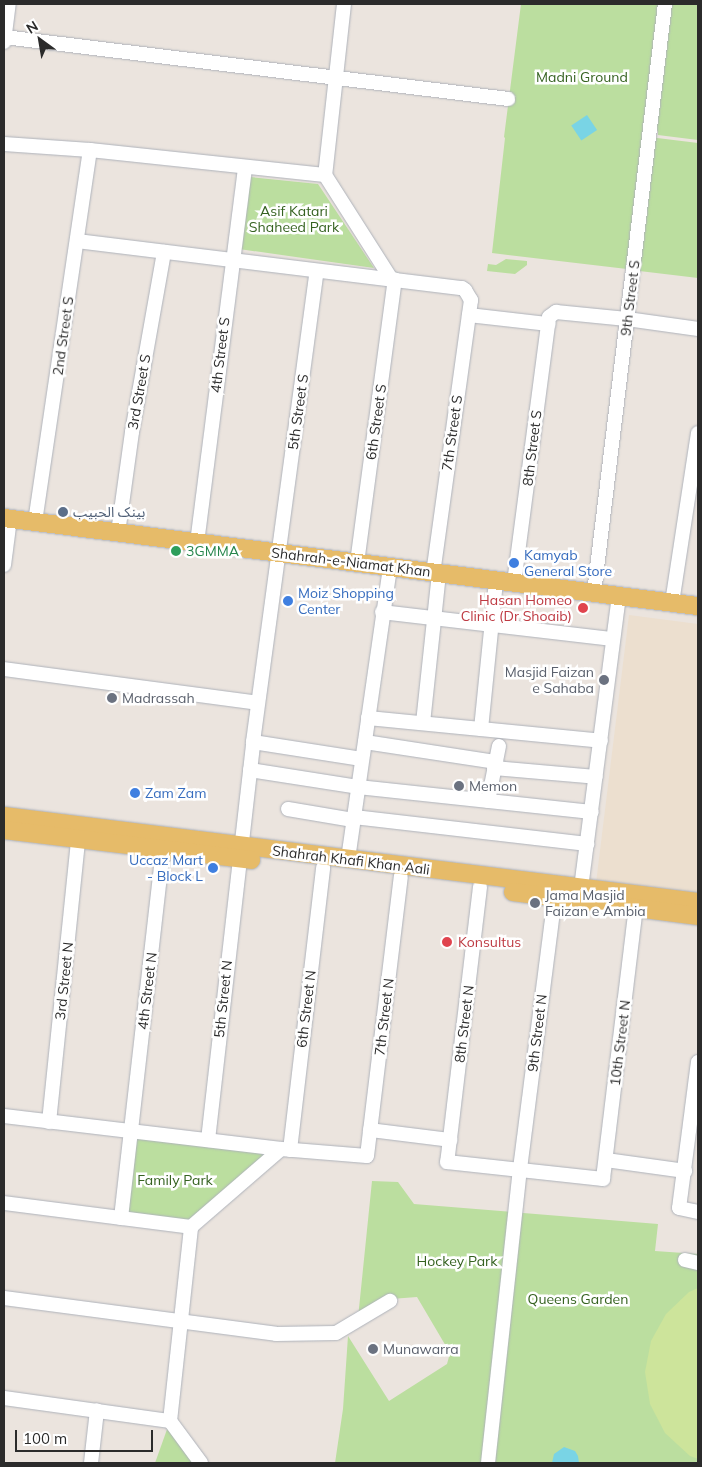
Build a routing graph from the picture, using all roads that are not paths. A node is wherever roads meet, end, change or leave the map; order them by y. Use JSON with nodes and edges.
{"nodes":[{"id":1,"x":8,"y":4,"type":"edge"},
{"id":2,"x":344,"y":4,"type":"edge"},
{"id":3,"x":665,"y":4,"type":"edge"},
{"id":4,"x":4,"y":37,"type":"edge"},
{"id":5,"x":4,"y":42,"type":"edge"},
{"id":6,"x":336,"y":78,"type":"junction"},
{"id":7,"x":508,"y":99,"type":"dead end"},
{"id":8,"x":4,"y":144,"type":"edge"},
{"id":9,"x":90,"y":150,"type":"junction"},
{"id":10,"x":245,"y":166,"type":"junction"},
{"id":11,"x":325,"y":175,"type":"junction"},
{"id":12,"x":77,"y":241,"type":"junction"},
{"id":13,"x":164,"y":252,"type":"junction"},
{"id":14,"x":232,"y":260,"type":"junction"},
{"id":15,"x":317,"y":270,"type":"junction"},
{"id":16,"x":394,"y":280,"type":"junction"},
{"id":17,"x":469,"y":315,"type":"junction"},
{"id":18,"x":550,"y":318,"type":"junction"},
{"id":19,"x":627,"y":319,"type":"junction"},
{"id":20,"x":698,"y":329,"type":"edge"},
{"id":21,"x":698,"y":433,"type":"edge"},
{"id":22,"x":7,"y":519,"type":"edge"},
{"id":23,"x":35,"y":522,"type":"junction"},
{"id":24,"x":118,"y":533,"type":"junction"},
{"id":25,"x":197,"y":543,"type":"junction"},
{"id":26,"x":278,"y":553,"type":"junction"},
{"id":27,"x":357,"y":563,"type":"junction"},
{"id":28,"x":4,"y":565,"type":"edge"},
{"id":29,"x":390,"y":567,"type":"junction"},
{"id":30,"x":436,"y":573,"type":"junction"},
{"id":31,"x":496,"y":581,"type":"junction"},
{"id":32,"x":514,"y":583,"type":"junction"},
{"id":33,"x":594,"y":593,"type":"junction"},
{"id":34,"x":619,"y":596,"type":"junction"},
{"id":35,"x":672,"y":603,"type":"junction"},
{"id":36,"x":698,"y":606,"type":"edge"},
{"id":37,"x":382,"y":612,"type":"junction"},
{"id":38,"x":435,"y":618,"type":"junction"},
{"id":39,"x":492,"y":624,"type":"junction"},
{"id":40,"x":612,"y":638,"type":"junction"},
{"id":41,"x":4,"y":669,"type":"edge"},
{"id":42,"x":258,"y":703,"type":"junction"},
{"id":43,"x":368,"y":718,"type":"junction"},
{"id":44,"x":423,"y":723,"type":"junction"},
{"id":45,"x":481,"y":729,"type":"junction"},
{"id":46,"x":601,"y":741,"type":"junction"},
{"id":47,"x":253,"y":742,"type":"junction"},
{"id":48,"x":365,"y":742,"type":"junction"},
{"id":49,"x":499,"y":746,"type":"dead end"},
{"id":50,"x":362,"y":759,"type":"junction"},
{"id":51,"x":495,"y":765,"type":"junction"},
{"id":52,"x":250,"y":770,"type":"junction"},
{"id":53,"x":596,"y":777,"type":"junction"},
{"id":54,"x":358,"y":787,"type":"junction"},
{"id":55,"x":488,"y":801,"type":"junction"},
{"id":56,"x":288,"y":809,"type":"dead end"},
{"id":57,"x":592,"y":812,"type":"junction"},
{"id":58,"x":4,"y":816,"type":"edge"},
{"id":59,"x":354,"y":818,"type":"junction"},
{"id":60,"x":4,"y":830,"type":"edge"},
{"id":61,"x":78,"y":840,"type":"junction"},
{"id":62,"x":587,"y":844,"type":"junction"},
{"id":63,"x":163,"y":851,"type":"junction"},
{"id":64,"x":240,"y":853,"type":"junction"},
{"id":65,"x":348,"y":859,"type":"junction"},
{"id":66,"x":323,"y":868,"type":"junction"},
{"id":67,"x":401,"y":877,"type":"junction"},
{"id":68,"x":480,"y":887,"type":"junction"},
{"id":69,"x":576,"y":892,"type":"junction"},
{"id":70,"x":555,"y":897,"type":"junction"},
{"id":71,"x":698,"y":902,"type":"edge"},
{"id":72,"x":636,"y":907,"type":"junction"},
{"id":73,"x":698,"y":916,"type":"edge"},
{"id":74,"x":698,"y":1062,"type":"edge"},
{"id":75,"x":4,"y":1116,"type":"edge"},
{"id":76,"x":50,"y":1122,"type":"junction"},
{"id":77,"x":370,"y":1130,"type":"junction"},
{"id":78,"x":131,"y":1131,"type":"junction"},
{"id":79,"x":208,"y":1140,"type":"junction"},
{"id":80,"x":450,"y":1140,"type":"junction"},
{"id":81,"x":285,"y":1149,"type":"junction"},
{"id":82,"x":606,"y":1160,"type":"junction"},
{"id":83,"x":520,"y":1169,"type":"junction"},
{"id":84,"x":685,"y":1171,"type":"junction"},
{"id":85,"x":4,"y":1203,"type":"edge"},
{"id":86,"x":698,"y":1212,"type":"edge"},
{"id":87,"x":121,"y":1218,"type":"junction"},
{"id":88,"x":191,"y":1227,"type":"junction"},
{"id":89,"x":4,"y":1298,"type":"edge"},
{"id":90,"x":390,"y":1301,"type":"dead end"},
{"id":91,"x":180,"y":1320,"type":"junction"},
{"id":92,"x":4,"y":1398,"type":"edge"},
{"id":93,"x":97,"y":1410,"type":"junction"},
{"id":94,"x":170,"y":1421,"type":"junction"},
{"id":95,"x":91,"y":1463,"type":"edge"},
{"id":96,"x":201,"y":1463,"type":"edge"},
{"id":97,"x":488,"y":1463,"type":"edge"}],
"edges":[{"from":1,"to":4,"type":"street"},
{"from":2,"to":6,"type":"street"},
{"from":3,"to":19,"type":"street","name":"9th Street S"},
{"from":4,"to":5,"type":"street"},
{"from":4,"to":6,"type":"street"},
{"from":6,"to":7,"type":"street"},
{"from":6,"to":11,"type":"street"},
{"from":8,"to":9,"type":"street"},
{"from":9,"to":10,"type":"street"},
{"from":9,"to":12,"type":"street","name":"2nd Street S"},
{"from":10,"to":11,"type":"street"},
{"from":10,"to":14,"type":"street","name":"4th Street S"},
{"from":11,"to":16,"type":"street"},
{"from":12,"to":13,"type":"street"},
{"from":12,"to":23,"type":"street","name":"2nd Street S"},
{"from":13,"to":14,"type":"street"},
{"from":13,"to":24,"type":"street","name":"3rd Street S"},
{"from":14,"to":15,"type":"street"},
{"from":14,"to":25,"type":"street","name":"4th Street S"},
{"from":15,"to":16,"type":"street"},
{"from":15,"to":26,"type":"street","name":"5th Street S"},
{"from":16,"to":17,"type":"street","name":"7th Street S"},
{"from":16,"to":27,"type":"street","name":"6th Street S"},
{"from":17,"to":18,"type":"street"},
{"from":17,"to":30,"type":"street","name":"7th Street S"},
{"from":18,"to":19,"type":"street"},
{"from":18,"to":32,"type":"street","name":"8th Street S"},
{"from":19,"to":20,"type":"street"},
{"from":19,"to":33,"type":"street","name":"9th Street S"},
{"from":21,"to":35,"type":"street"},
{"from":22,"to":23,"type":"main road","name":"Shahrah-e-Niamat Khan"},
{"from":22,"to":28,"type":"street"},
{"from":23,"to":24,"type":"main road","name":"Shahrah-e-Niamat Khan"},
{"from":24,"to":25,"type":"main road","name":"Shahrah-e-Niamat Khan"},
{"from":25,"to":26,"type":"main road","name":"Shahrah-e-Niamat Khan"},
{"from":26,"to":27,"type":"main road","name":"Shahrah-e-Niamat Khan"},
{"from":26,"to":42,"type":"street","name":"5th Street S"},
{"from":27,"to":29,"type":"main road","name":"Shahrah-e-Niamat Khan"},
{"from":29,"to":30,"type":"main road","name":"Shahrah-e-Niamat Khan"},
{"from":29,"to":37,"type":"street"},
{"from":30,"to":31,"type":"main road","name":"Shahrah-e-Niamat Khan"},
{"from":30,"to":38,"type":"street","name":"7th Street S"},
{"from":31,"to":32,"type":"main road","name":"Shahrah-e-Niamat Khan"},
{"from":31,"to":39,"type":"street"},
{"from":32,"to":33,"type":"main road","name":"Shahrah-e-Niamat Khan"},
{"from":33,"to":34,"type":"main road","name":"Shahrah-e-Niamat Khan"},
{"from":34,"to":35,"type":"main road","name":"Shahrah-e-Niamat Khan"},
{"from":34,"to":40,"type":"street"},
{"from":35,"to":36,"type":"main road","name":"Shahrah-e-Niamat Khan"},
{"from":37,"to":38,"type":"street"},
{"from":37,"to":43,"type":"street"},
{"from":38,"to":39,"type":"street"},
{"from":38,"to":44,"type":"street","name":"7th Street S"},
{"from":39,"to":40,"type":"street"},
{"from":39,"to":45,"type":"street"},
{"from":40,"to":46,"type":"street"},
{"from":41,"to":42,"type":"street"},
{"from":42,"to":47,"type":"street","name":"5th Street N"},
{"from":43,"to":44,"type":"street"},
{"from":43,"to":48,"type":"street"},
{"from":44,"to":45,"type":"street"},
{"from":45,"to":46,"type":"street"},
{"from":46,"to":53,"type":"street"},
{"from":47,"to":50,"type":"street"},
{"from":47,"to":52,"type":"street","name":"5th Street N"},
{"from":48,"to":50,"type":"street"},
{"from":48,"to":51,"type":"street"},
{"from":49,"to":51,"type":"street"},
{"from":50,"to":54,"type":"street"},
{"from":51,"to":53,"type":"street"},
{"from":51,"to":55,"type":"street"},
{"from":52,"to":54,"type":"street"},
{"from":52,"to":64,"type":"street","name":"5th Street N"},
{"from":53,"to":57,"type":"street"},
{"from":54,"to":55,"type":"street"},
{"from":54,"to":59,"type":"street"},
{"from":55,"to":57,"type":"street"},
{"from":56,"to":59,"type":"street"},
{"from":57,"to":62,"type":"street"},
{"from":58,"to":64,"type":"main road","name":"Shahrah Khafi Khan Aali"},
{"from":59,"to":62,"type":"street"},
{"from":59,"to":65,"type":"street"},
{"from":60,"to":61,"type":"main road","name":"Shahrah Khafi Khan Aali"},
{"from":61,"to":63,"type":"main road","name":"Shahrah Khafi Khan Aali"},
{"from":61,"to":76,"type":"street","name":"3rd Street N"},
{"from":62,"to":69,"type":"street"},
{"from":63,"to":64,"type":"main road","name":"Shahrah Khafi Khan Aali"},
{"from":63,"to":78,"type":"street","name":"4th Street N"},
{"from":64,"to":65,"type":"main road","name":"Shahrah Khafi Khan Aali"},
{"from":64,"to":66,"type":"main road","name":"Shahrah Khafi Khan Aali"},
{"from":64,"to":79,"type":"street","name":"5th Street N"},
{"from":65,"to":69,"type":"main road","name":"Shahrah Khafi Khan Aali"},
{"from":66,"to":67,"type":"main road","name":"Shahrah Khafi Khan Aali"},
{"from":66,"to":81,"type":"street","name":"6th Street N"},
{"from":67,"to":68,"type":"main road","name":"Shahrah Khafi Khan Aali"},
{"from":67,"to":77,"type":"street","name":"7th Street N"},
{"from":68,"to":70,"type":"main road","name":"Shahrah Khafi Khan Aali"},
{"from":68,"to":80,"type":"street","name":"8th Street N"},
{"from":69,"to":70,"type":"main road","name":"Shahrah Khafi Khan Aali"},
{"from":69,"to":71,"type":"main road","name":"Shahrah Khafi Khan Aali"},
{"from":69,"to":72,"type":"main road","name":"Shahrah Khafi Khan Aali"},
{"from":70,"to":83,"type":"street","name":"9th Street N"},
{"from":72,"to":73,"type":"main road","name":"Shahrah Khafi Khan Aali"},
{"from":72,"to":82,"type":"street","name":"10th Street N"},
{"from":74,"to":84,"type":"street"},
{"from":75,"to":76,"type":"street"},
{"from":76,"to":78,"type":"street"},
{"from":77,"to":80,"type":"street"},
{"from":77,"to":81,"type":"street","name":"7th Street N"},
{"from":78,"to":79,"type":"street"},
{"from":78,"to":87,"type":"street","name":"4th Street N"},
{"from":79,"to":81,"type":"street"},
{"from":80,"to":83,"type":"street","name":"8th Street N"},
{"from":81,"to":88,"type":"street"},
{"from":82,"to":83,"type":"street","name":"10th Street N"},
{"from":82,"to":84,"type":"street"},
{"from":83,"to":97,"type":"street","name":"9th Street N"},
{"from":84,"to":86,"type":"street"},
{"from":85,"to":87,"type":"street"},
{"from":87,"to":88,"type":"street"},
{"from":88,"to":91,"type":"street"},
{"from":89,"to":91,"type":"street"},
{"from":90,"to":91,"type":"street"},
{"from":91,"to":94,"type":"street"},
{"from":92,"to":93,"type":"street"},
{"from":93,"to":94,"type":"street"},
{"from":93,"to":95,"type":"street"},
{"from":94,"to":96,"type":"street"}]}
